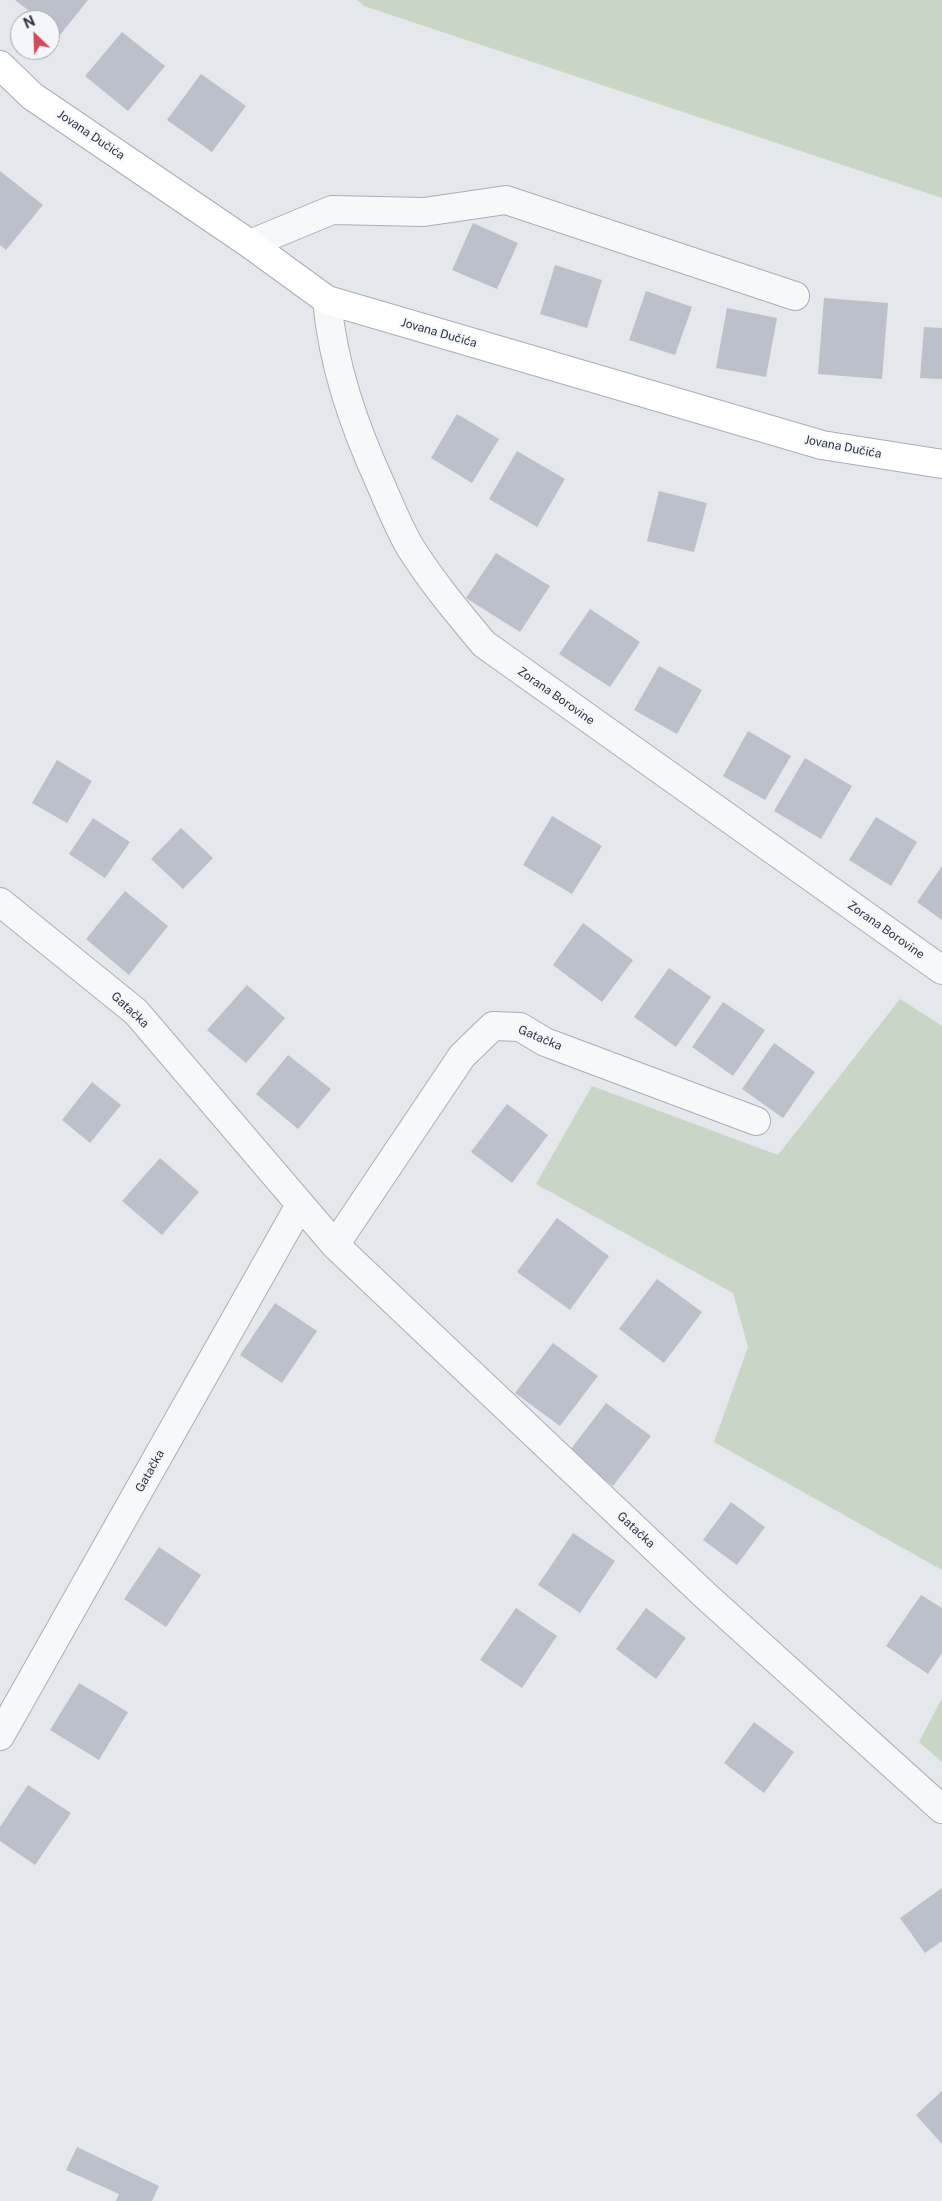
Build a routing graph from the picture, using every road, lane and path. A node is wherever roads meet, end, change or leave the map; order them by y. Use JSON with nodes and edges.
{"nodes":[{"id":1,"x":0,"y":65,"type":"edge"},
{"id":2,"x":250,"y":244,"type":"junction"},
{"id":3,"x":795,"y":296,"type":"dead end"},
{"id":4,"x":327,"y":300,"type":"junction"},
{"id":5,"x":942,"y":464,"type":"edge"},
{"id":6,"x":0,"y":902,"type":"edge"},
{"id":7,"x":942,"y":970,"type":"edge"},
{"id":8,"x":756,"y":1121,"type":"dead end"},
{"id":9,"x":300,"y":1205,"type":"junction"},
{"id":10,"x":335,"y":1245,"type":"junction"},
{"id":11,"x":0,"y":1736,"type":"edge"},
{"id":12,"x":942,"y":1809,"type":"edge"}],
"edges":[{"from":1,"to":2,"type":"main road","name":"Jovana Dučića"},
{"from":2,"to":3,"type":"street"},
{"from":2,"to":4,"type":"main road","name":"Jovana Dučića"},
{"from":4,"to":5,"type":"main road","name":"Jovana Dučića"},
{"from":4,"to":7,"type":"street","name":"Zorana Borovine"},
{"from":6,"to":9,"type":"street","name":"Gatačka"},
{"from":8,"to":10,"type":"street","name":"Gatačka"},
{"from":9,"to":10,"type":"street","name":"Gatačka"},
{"from":9,"to":11,"type":"street","name":"Gatačka"},
{"from":10,"to":12,"type":"street","name":"Gatačka"}]}
